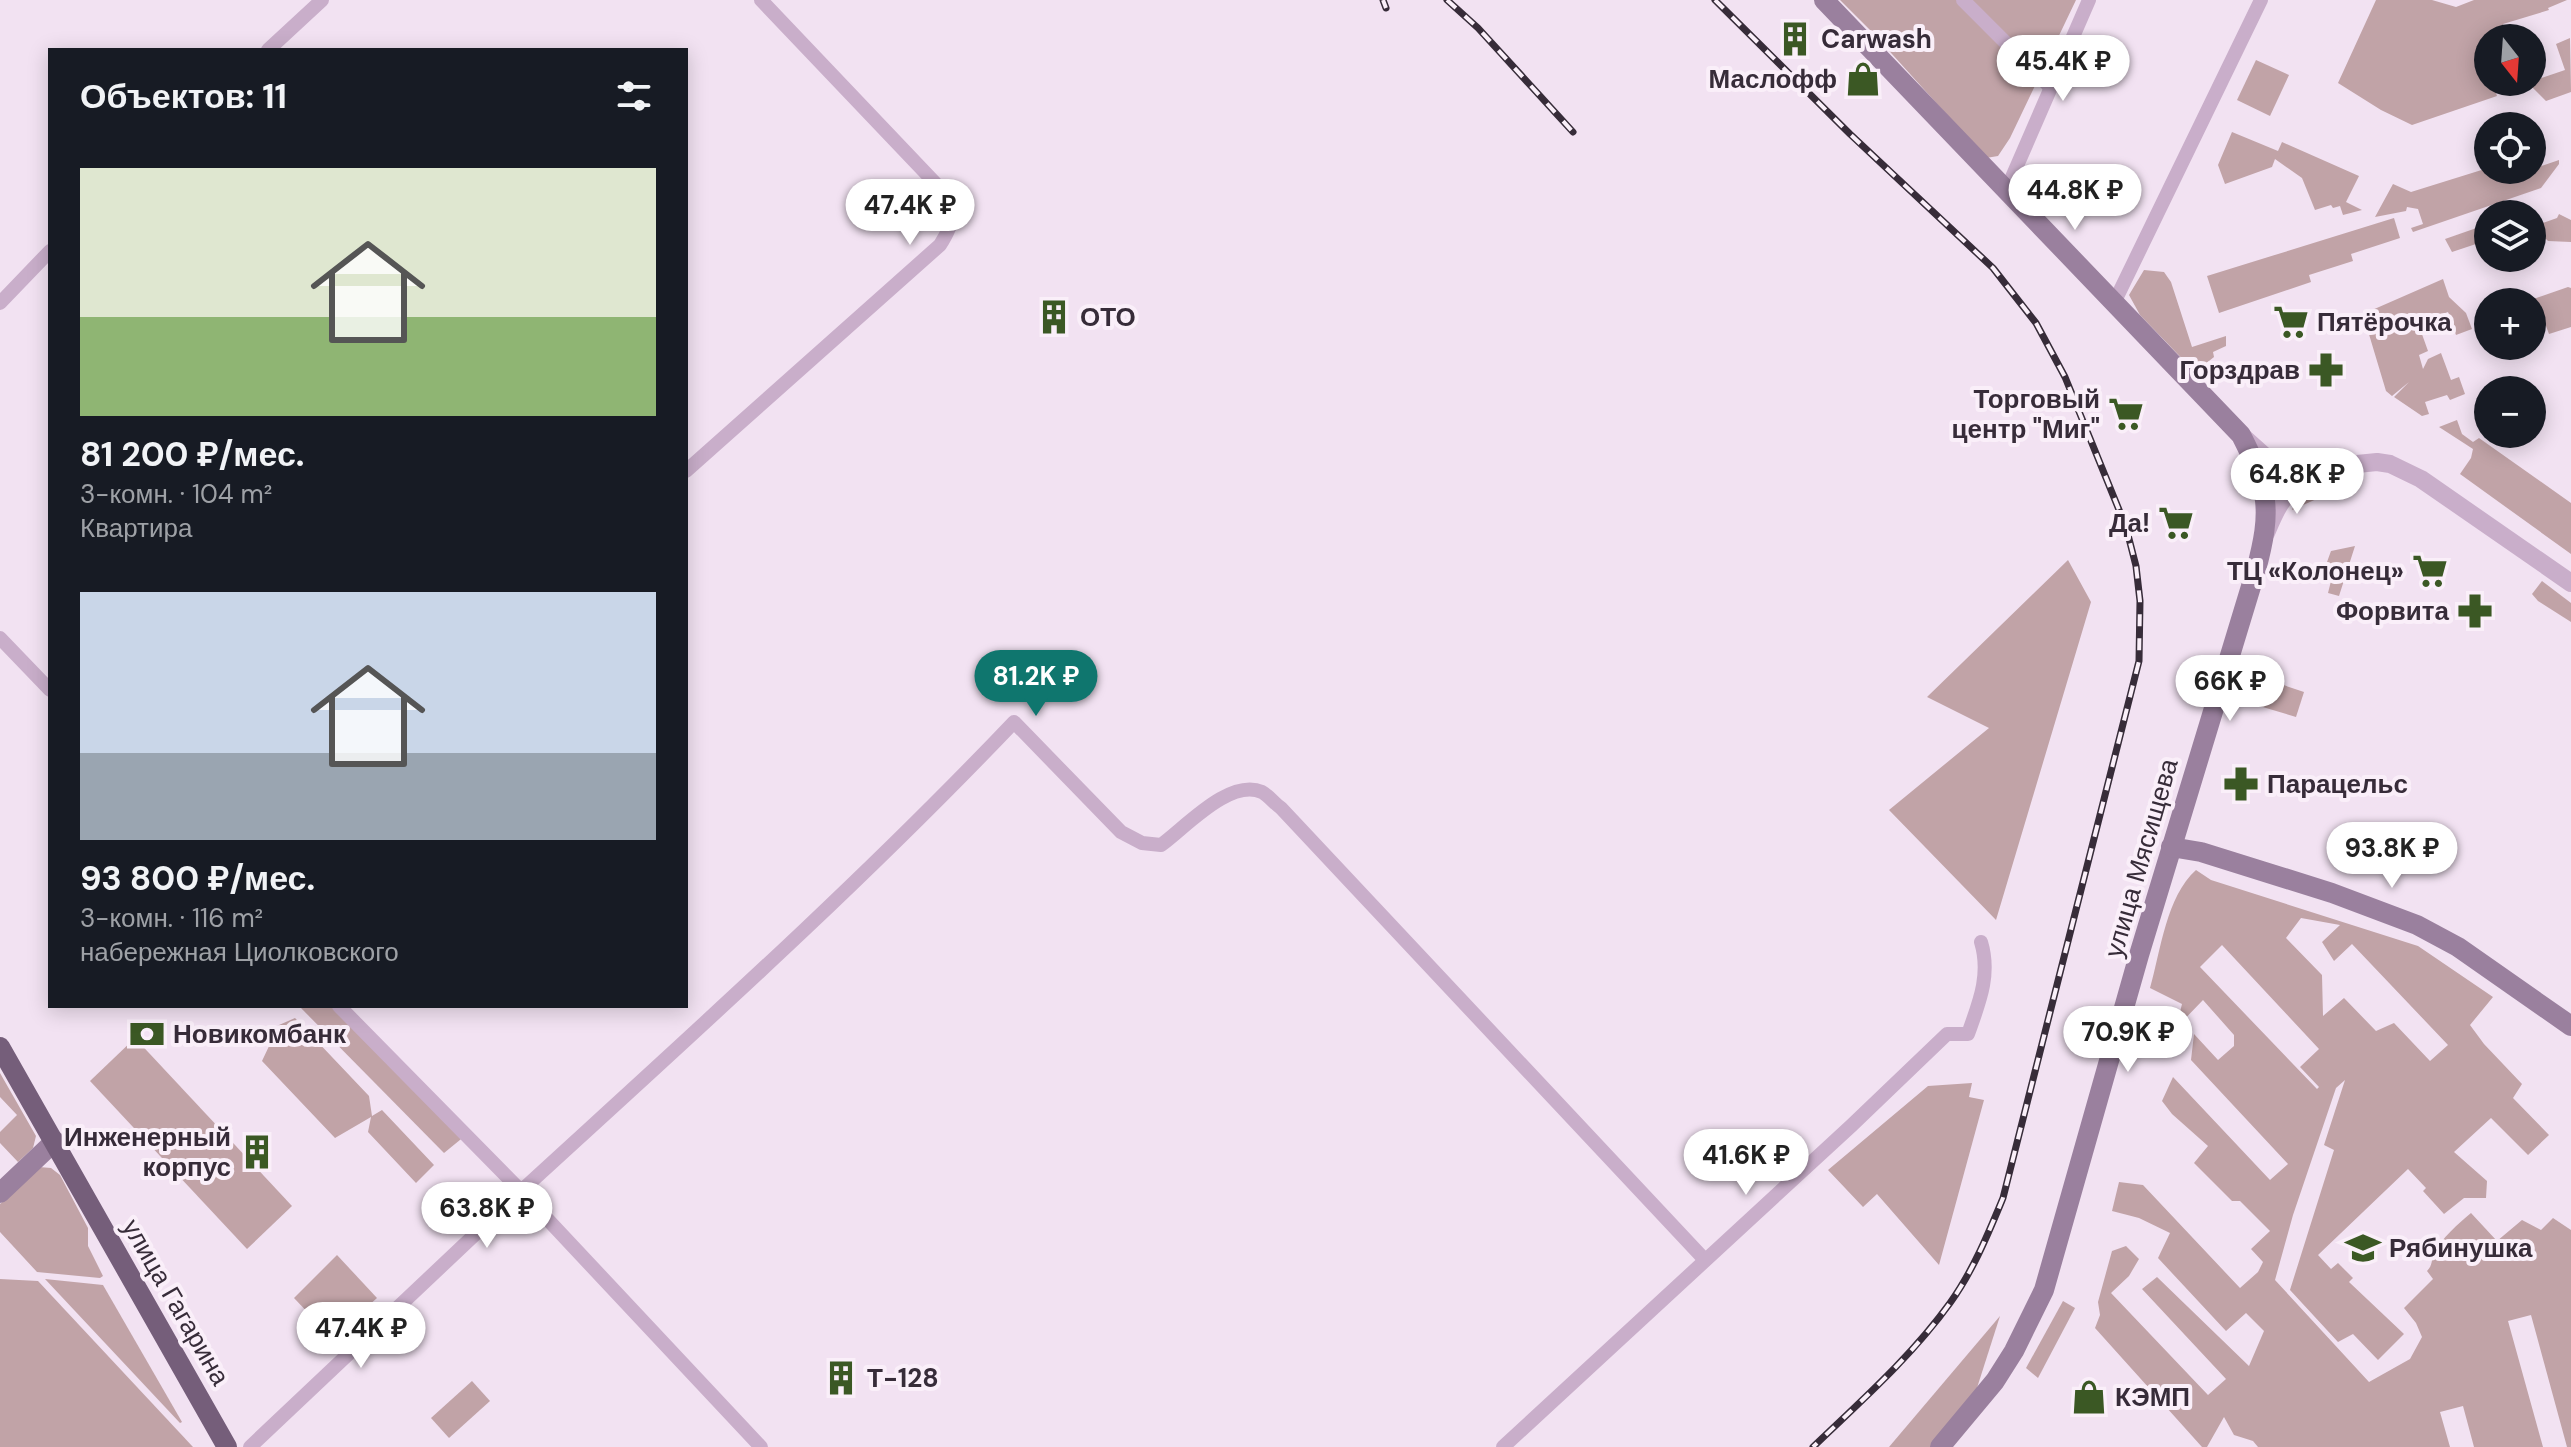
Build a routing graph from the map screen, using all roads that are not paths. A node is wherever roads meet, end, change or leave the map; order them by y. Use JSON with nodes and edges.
{"nodes":[{"id":1,"x":322,"y":0,"type":"edge"},
{"id":2,"x":761,"y":0,"type":"edge"},
{"id":3,"x":1824,"y":0,"type":"edge"},
{"id":4,"x":1963,"y":0,"type":"edge"},
{"id":5,"x":2089,"y":0,"type":"edge"},
{"id":6,"x":2261,"y":0,"type":"edge"},
{"id":7,"x":270,"y":48,"type":"edge"},
{"id":8,"x":2050,"y":87,"type":"junction"},
{"id":9,"x":2006,"y":191,"type":"junction"},
{"id":10,"x":48,"y":253,"type":"edge"},
{"id":11,"x":0,"y":303,"type":"edge"},
{"id":12,"x":2114,"y":303,"type":"junction"},
{"id":13,"x":2241,"y":435,"type":"junction"},
{"id":14,"x":688,"y":469,"type":"edge"},
{"id":15,"x":2310,"y":477,"type":"junction"},
{"id":16,"x":2265,"y":491,"type":"junction"},
{"id":17,"x":2264,"y":537,"type":"junction"},
{"id":18,"x":2571,"y":583,"type":"edge"},
{"id":19,"x":0,"y":638,"type":"edge"},
{"id":20,"x":48,"y":688,"type":"edge"},
{"id":21,"x":2171,"y":847,"type":"junction"},
{"id":22,"x":1981,"y":942,"type":"dead end"},
{"id":23,"x":341,"y":1008,"type":"edge"},
{"id":24,"x":2571,"y":1026,"type":"edge"},
{"id":25,"x":0,"y":1047,"type":"edge"},
{"id":26,"x":55,"y":1141,"type":"junction"},
{"id":27,"x":521,"y":1191,"type":"junction"},
{"id":28,"x":0,"y":1193,"type":"edge"},
{"id":29,"x":1705,"y":1260,"type":"junction"},
{"id":30,"x":227,"y":1447,"type":"edge"},
{"id":31,"x":250,"y":1447,"type":"edge"},
{"id":32,"x":761,"y":1447,"type":"edge"},
{"id":33,"x":1503,"y":1447,"type":"edge"},
{"id":34,"x":1940,"y":1447,"type":"edge"}],
"edges":[{"from":1,"to":7,"type":"street"},
{"from":2,"to":14,"type":"street"},
{"from":3,"to":9,"type":"main road"},
{"from":4,"to":8,"type":"street"},
{"from":5,"to":8,"type":"street"},
{"from":6,"to":12,"type":"street"},
{"from":8,"to":9,"type":"street"},
{"from":9,"to":12,"type":"main road"},
{"from":10,"to":11,"type":"street"},
{"from":12,"to":13,"type":"main road"},
{"from":13,"to":15,"type":"street"},
{"from":13,"to":16,"type":"main road"},
{"from":15,"to":16,"type":"street"},
{"from":15,"to":17,"type":"street"},
{"from":15,"to":18,"type":"street"},
{"from":16,"to":17,"type":"main road","name":"улица Мясищева"},
{"from":17,"to":21,"type":"main road","name":"улица Мясищева"},
{"from":19,"to":20,"type":"street"},
{"from":21,"to":24,"type":"main road"},
{"from":21,"to":34,"type":"main road","name":"улица Мясищева"},
{"from":22,"to":29,"type":"street"},
{"from":23,"to":27,"type":"street"},
{"from":25,"to":26,"type":"main road","name":"улица Гагарина"},
{"from":26,"to":28,"type":"main road"},
{"from":26,"to":30,"type":"main road","name":"улица Гагарина"},
{"from":27,"to":29,"type":"street"},
{"from":27,"to":31,"type":"street"},
{"from":27,"to":32,"type":"street"},
{"from":29,"to":33,"type":"street"}]}
